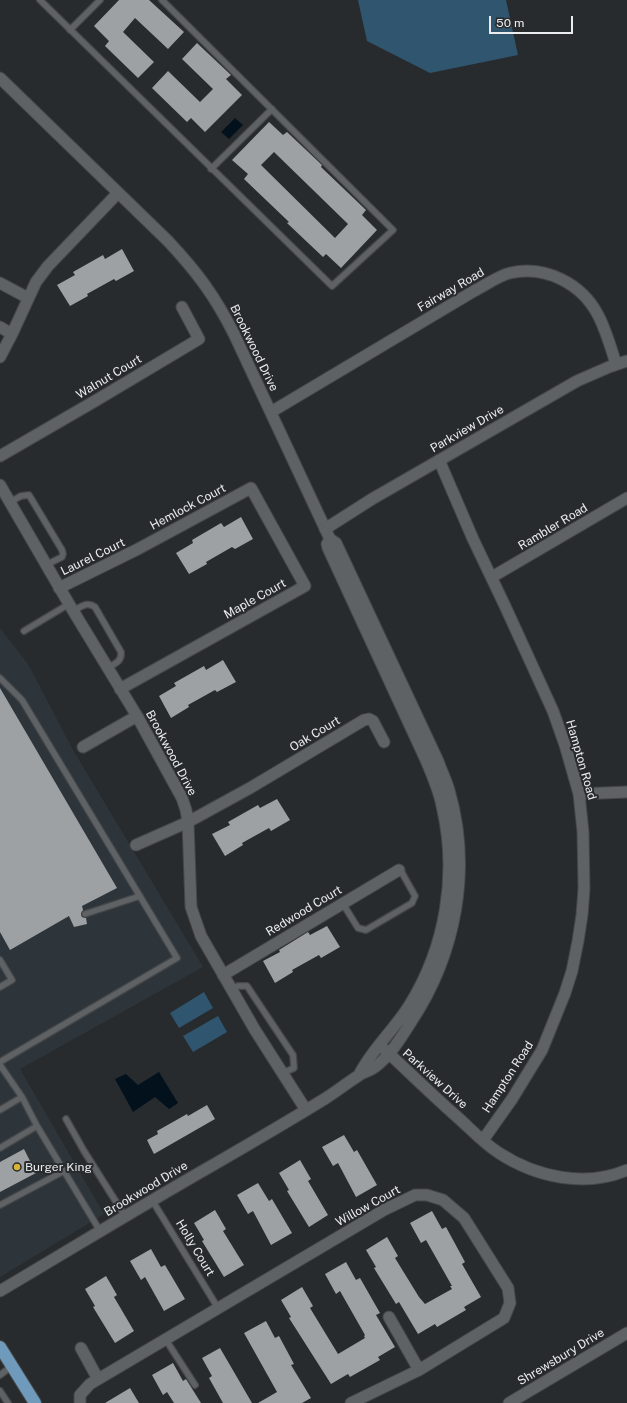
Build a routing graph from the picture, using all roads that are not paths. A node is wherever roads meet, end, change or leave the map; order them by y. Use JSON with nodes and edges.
{"nodes":[{"id":1,"x":40,"y":0,"type":"edge"},
{"id":2,"x":100,"y":0,"type":"edge"},
{"id":3,"x":162,"y":0,"type":"edge"},
{"id":4,"x":70,"y":30,"type":"junction"},
{"id":5,"x":0,"y":78,"type":"edge"},
{"id":6,"x":272,"y":109,"type":"junction"},
{"id":7,"x":211,"y":169,"type":"junction"},
{"id":8,"x":118,"y":193,"type":"junction"},
{"id":9,"x":0,"y":283,"type":"edge"},
{"id":10,"x":28,"y":298,"type":"junction"},
{"id":11,"x":182,"y":307,"type":"dead end"},
{"id":12,"x":0,"y":327,"type":"edge"},
{"id":13,"x":12,"y":334,"type":"junction"},
{"id":14,"x":0,"y":357,"type":"edge"},
{"id":15,"x":627,"y":362,"type":"edge"},
{"id":16,"x":616,"y":364,"type":"junction"},
{"id":17,"x":271,"y":412,"type":"junction"},
{"id":18,"x":0,"y":456,"type":"edge"},
{"id":19,"x":439,"y":460,"type":"junction"},
{"id":20,"x":0,"y":485,"type":"edge"},
{"id":21,"x":251,"y":488,"type":"joint"},
{"id":22,"x":627,"y":498,"type":"edge"},
{"id":23,"x":10,"y":502,"type":"junction"},
{"id":24,"x":325,"y":529,"type":"junction"},
{"id":25,"x":330,"y":540,"type":"junction"},
{"id":26,"x":138,"y":549,"type":"joint"},
{"id":27,"x":46,"y":565,"type":"junction"},
{"id":28,"x":492,"y":578,"type":"junction"},
{"id":29,"x":59,"y":588,"type":"junction"},
{"id":30,"x":71,"y":608,"type":"junction"},
{"id":31,"x":24,"y":632,"type":"dead end"},
{"id":32,"x":107,"y":668,"type":"junction"},
{"id":33,"x":0,"y":678,"type":"edge"},
{"id":34,"x":120,"y":689,"type":"junction"},
{"id":35,"x":137,"y":716,"type":"junction"},
{"id":36,"x":384,"y":742,"type":"dead end"},
{"id":37,"x":83,"y":747,"type":"dead end"},
{"id":38,"x":627,"y":792,"type":"edge"},
{"id":39,"x":580,"y":794,"type":"junction"},
{"id":40,"x":188,"y":822,"type":"junction"},
{"id":41,"x":136,"y":845,"type":"dead end"},
{"id":42,"x":398,"y":870,"type":"joint"},
{"id":43,"x":140,"y":896,"type":"junction"},
{"id":44,"x":343,"y":904,"type":"junction"},
{"id":45,"x":85,"y":914,"type":"dead end"},
{"id":46,"x":0,"y":960,"type":"edge"},
{"id":47,"x":223,"y":974,"type":"junction"},
{"id":48,"x":0,"y":987,"type":"edge"},
{"id":49,"x":232,"y":989,"type":"junction"},
{"id":50,"x":379,"y":1045,"type":"junction"},
{"id":51,"x":388,"y":1054,"type":"junction"},
{"id":52,"x":0,"y":1062,"type":"edge"},
{"id":53,"x":0,"y":1066,"type":"edge"},
{"id":54,"x":282,"y":1073,"type":"junction"},
{"id":55,"x":359,"y":1075,"type":"junction"},
{"id":56,"x":22,"y":1098,"type":"junction"},
{"id":57,"x":0,"y":1110,"type":"edge"},
{"id":58,"x":306,"y":1110,"type":"junction"},
{"id":59,"x":66,"y":1118,"type":"dead end"},
{"id":60,"x":37,"y":1126,"type":"junction"},
{"id":61,"x":483,"y":1140,"type":"junction"},
{"id":62,"x":0,"y":1148,"type":"edge"},
{"id":63,"x":627,"y":1170,"type":"edge"},
{"id":64,"x":64,"y":1171,"type":"junction"},
{"id":65,"x":152,"y":1200,"type":"junction"},
{"id":66,"x":0,"y":1204,"type":"edge"},
{"id":67,"x":125,"y":1216,"type":"junction"},
{"id":68,"x":100,"y":1231,"type":"junction"},
{"id":69,"x":0,"y":1291,"type":"edge"},
{"id":70,"x":218,"y":1308,"type":"junction"},
{"id":71,"x":389,"y":1317,"type":"dead end"},
{"id":72,"x":627,"y":1333,"type":"edge"},
{"id":73,"x":166,"y":1340,"type":"junction"},
{"id":74,"x":0,"y":1347,"type":"edge"},
{"id":75,"x":81,"y":1348,"type":"dead end"},
{"id":76,"x":12,"y":1366,"type":"junction"},
{"id":77,"x":419,"y":1370,"type":"junction"},
{"id":78,"x":0,"y":1375,"type":"edge"},
{"id":79,"x":98,"y":1380,"type":"junction"},
{"id":80,"x":195,"y":1385,"type":"dead end"},
{"id":81,"x":0,"y":1391,"type":"edge"},
{"id":82,"x":8,"y":1403,"type":"edge"},
{"id":83,"x":35,"y":1403,"type":"edge"},
{"id":84,"x":80,"y":1403,"type":"edge"},
{"id":85,"x":351,"y":1403,"type":"edge"},
{"id":86,"x":509,"y":1403,"type":"edge"}],
"edges":[{"from":1,"to":4,"type":"lane"},
{"from":2,"to":4,"type":"lane"},
{"from":3,"to":6,"type":"lane"},
{"from":4,"to":7,"type":"lane"},
{"from":5,"to":8,"type":"street","name":"Brookwood Drive"},
{"from":6,"to":7,"type":"lane"},
{"from":6,"to":7,"type":"lane"},
{"from":8,"to":10,"type":"street"},
{"from":8,"to":17,"type":"street","name":"Brookwood Drive"},
{"from":9,"to":10,"type":"street"},
{"from":10,"to":13,"type":"street"},
{"from":11,"to":18,"type":"street","name":"Walnut Court"},
{"from":12,"to":13,"type":"street"},
{"from":13,"to":14,"type":"street"},
{"from":15,"to":16,"type":"street","name":"Parkview Drive"},
{"from":16,"to":17,"type":"street","name":"Fairway Road"},
{"from":16,"to":19,"type":"street","name":"Parkview Drive"},
{"from":17,"to":24,"type":"street","name":"Brookwood Drive"},
{"from":19,"to":24,"type":"street","name":"Parkview Drive"},
{"from":19,"to":28,"type":"street","name":"Hampton Road"},
{"from":20,"to":23,"type":"street","name":"Brookwood Drive"},
{"from":21,"to":26,"type":"street","name":"Hemlock Court"},
{"from":21,"to":34,"type":"street","name":"Maple Court"},
{"from":22,"to":28,"type":"street","name":"Rambler Road"},
{"from":23,"to":27,"type":"street","name":"Brookwood Drive"},
{"from":23,"to":27,"type":"lane"},
{"from":24,"to":25,"type":"street","name":"Brookwood Drive"},
{"from":25,"to":50,"type":"street","name":"Brookwood Drive"},
{"from":25,"to":51,"type":"street","name":"Brookwood Drive"},
{"from":26,"to":29,"type":"street","name":"Laurel Court"},
{"from":27,"to":29,"type":"street","name":"Brookwood Drive"},
{"from":28,"to":39,"type":"street","name":"Hampton Road"},
{"from":29,"to":30,"type":"street","name":"Brookwood Drive"},
{"from":30,"to":31,"type":"lane"},
{"from":30,"to":32,"type":"street","name":"Brookwood Drive"},
{"from":30,"to":32,"type":"lane"},
{"from":32,"to":34,"type":"street","name":"Brookwood Drive"},
{"from":33,"to":43,"type":"lane"},
{"from":34,"to":35,"type":"street","name":"Brookwood Drive"},
{"from":35,"to":37,"type":"street"},
{"from":35,"to":40,"type":"street","name":"Brookwood Drive"},
{"from":36,"to":40,"type":"street","name":"Oak Court"},
{"from":38,"to":39,"type":"street"},
{"from":39,"to":61,"type":"street","name":"Hampton Road"},
{"from":40,"to":41,"type":"street"},
{"from":40,"to":47,"type":"street","name":"Brookwood Drive"},
{"from":42,"to":44,"type":"street","name":"Redwood Court"},
{"from":42,"to":44,"type":"lane"},
{"from":43,"to":45,"type":"lane"},
{"from":43,"to":52,"type":"lane"},
{"from":44,"to":47,"type":"street","name":"Redwood Court"},
{"from":46,"to":48,"type":"lane"},
{"from":47,"to":49,"type":"street","name":"Brookwood Drive"},
{"from":49,"to":54,"type":"street","name":"Brookwood Drive"},
{"from":49,"to":54,"type":"lane"},
{"from":50,"to":51,"type":"street","name":"Parkview Drive"},
{"from":50,"to":55,"type":"street","name":"Brookwood Drive"},
{"from":51,"to":55,"type":"street","name":"Brookwood Drive"},
{"from":51,"to":61,"type":"street","name":"Parkview Drive"},
{"from":53,"to":56,"type":"lane"},
{"from":54,"to":58,"type":"street","name":"Brookwood Drive"},
{"from":55,"to":58,"type":"street","name":"Brookwood Drive"},
{"from":56,"to":57,"type":"lane"},
{"from":56,"to":60,"type":"lane"},
{"from":58,"to":65,"type":"street","name":"Brookwood Drive"},
{"from":59,"to":67,"type":"lane"},
{"from":60,"to":62,"type":"lane"},
{"from":60,"to":64,"type":"lane"},
{"from":61,"to":63,"type":"street","name":"Parkview Drive"},
{"from":64,"to":66,"type":"lane"},
{"from":64,"to":68,"type":"lane"},
{"from":65,"to":67,"type":"street","name":"Brookwood Drive"},
{"from":65,"to":70,"type":"lane","name":"Holly Court"},
{"from":67,"to":68,"type":"street","name":"Brookwood Drive"},
{"from":68,"to":69,"type":"street","name":"Brookwood Drive"},
{"from":70,"to":73,"type":"street","name":"Willow Court"},
{"from":70,"to":77,"type":"street","name":"Willow Court"},
{"from":71,"to":77,"type":"street"},
{"from":72,"to":86,"type":"street","name":"Shrewsbury Drive"},
{"from":73,"to":79,"type":"street","name":"Willow Court"},
{"from":73,"to":80,"type":"lane"},
{"from":74,"to":76,"type":"main road"},
{"from":75,"to":79,"type":"street"},
{"from":76,"to":78,"type":"lane"},
{"from":76,"to":83,"type":"main road"},
{"from":77,"to":85,"type":"street","name":"Willow Court"},
{"from":79,"to":84,"type":"street","name":"Willow Court"},
{"from":81,"to":82,"type":"lane"}]}
